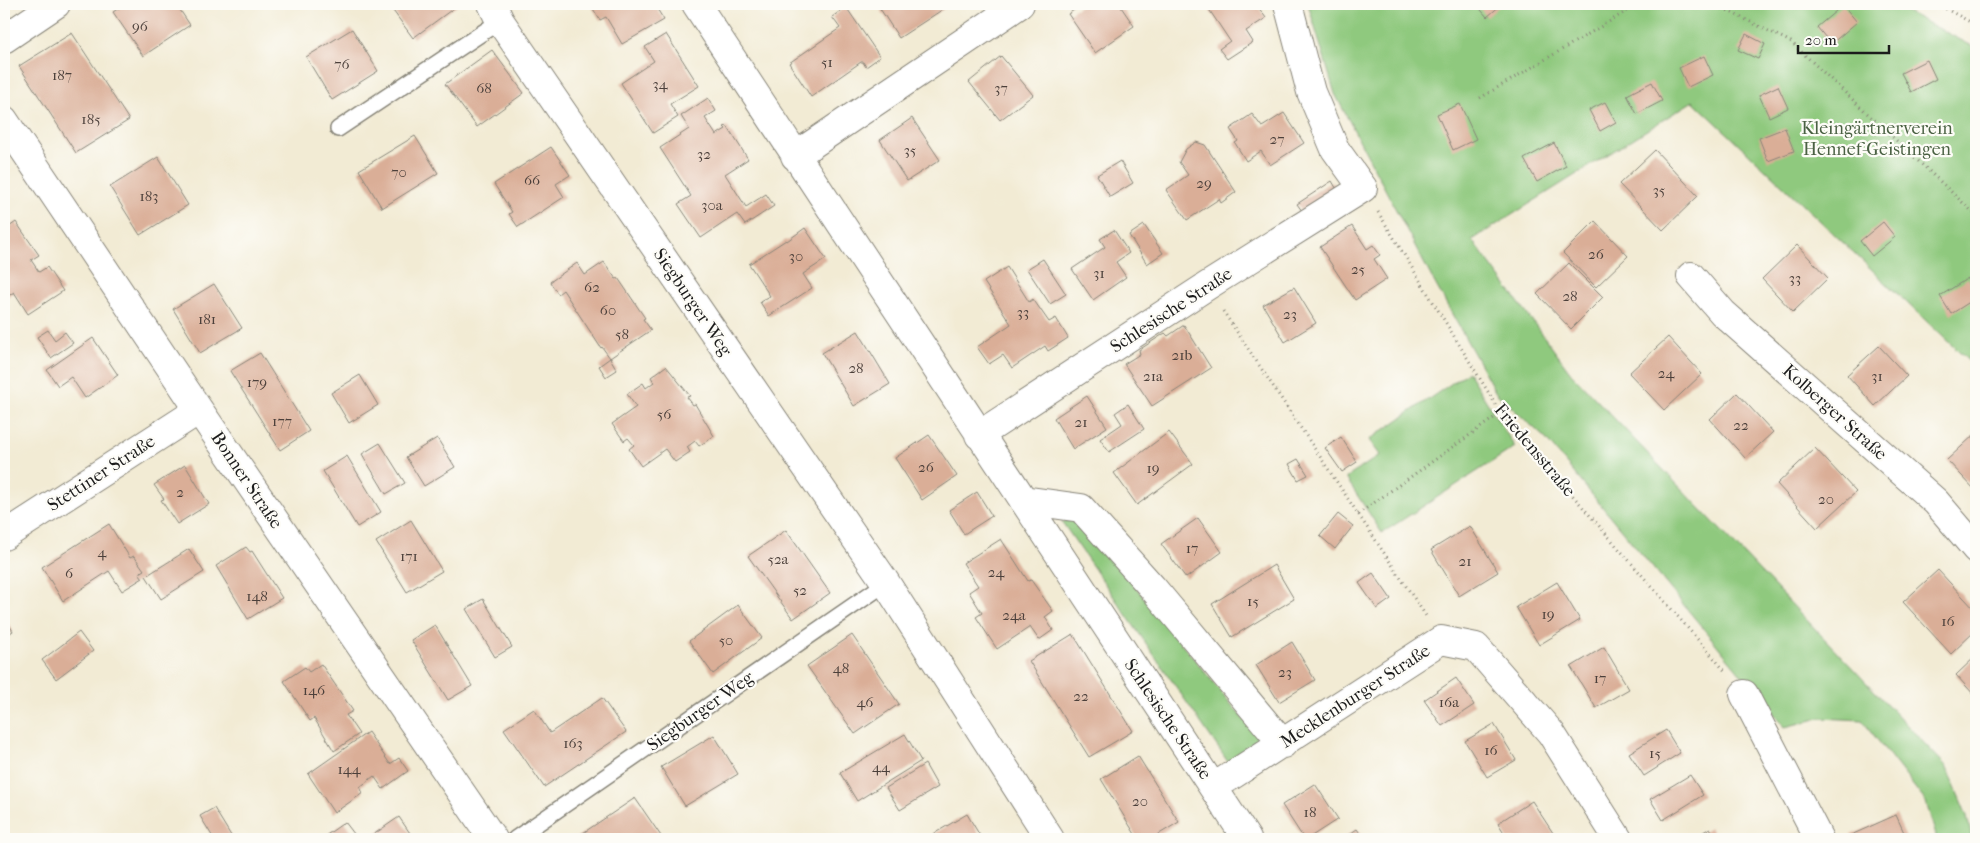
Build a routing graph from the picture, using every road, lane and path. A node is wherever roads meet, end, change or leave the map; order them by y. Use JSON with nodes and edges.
{"nodes":[{"id":1,"x":56,"y":4,"type":"edge"},
{"id":2,"x":696,"y":4,"type":"edge"},
{"id":3,"x":1020,"y":4,"type":"edge"},
{"id":4,"x":1288,"y":4,"type":"edge"},
{"id":5,"x":1639,"y":4,"type":"edge"},
{"id":6,"x":1714,"y":4,"type":"edge"},
{"id":7,"x":1937,"y":4,"type":"edge"},
{"id":8,"x":496,"y":12,"type":"edge"},
{"id":9,"x":1976,"y":25,"type":"edge"},
{"id":10,"x":4,"y":39,"type":"edge"},
{"id":11,"x":1480,"y":98,"type":"dead end"},
{"id":12,"x":4,"y":120,"type":"edge"},
{"id":13,"x":338,"y":129,"type":"dead end"},
{"id":14,"x":795,"y":156,"type":"junction"},
{"id":15,"x":1363,"y":188,"type":"junction"},
{"id":16,"x":1976,"y":215,"type":"edge"},
{"id":17,"x":1691,"y":276,"type":"dead end"},
{"id":18,"x":1207,"y":286,"type":"junction"},
{"id":19,"x":199,"y":410,"type":"junction"},
{"id":20,"x":1501,"y":413,"type":"junction"},
{"id":21,"x":979,"y":435,"type":"junction"},
{"id":22,"x":1022,"y":500,"type":"junction"},
{"id":23,"x":1358,"y":514,"type":"junction"},
{"id":24,"x":4,"y":536,"type":"edge"},
{"id":25,"x":1976,"y":549,"type":"edge"},
{"id":26,"x":886,"y":584,"type":"junction"},
{"id":27,"x":1441,"y":640,"type":"junction"},
{"id":28,"x":1744,"y":694,"type":"joint"},
{"id":29,"x":1283,"y":744,"type":"junction"},
{"id":30,"x":1214,"y":788,"type":"junction"},
{"id":31,"x":492,"y":839,"type":"edge"},
{"id":32,"x":515,"y":839,"type":"edge"},
{"id":33,"x":1050,"y":839,"type":"edge"},
{"id":34,"x":1247,"y":839,"type":"edge"},
{"id":35,"x":1618,"y":839,"type":"edge"},
{"id":36,"x":1819,"y":839,"type":"edge"}],
"edges":[{"from":1,"to":10,"type":"street"},
{"from":2,"to":14,"type":"street","name":"Schlesische Straße"},
{"from":3,"to":14,"type":"street"},
{"from":4,"to":15,"type":"street"},
{"from":5,"to":11,"type":"path"},
{"from":6,"to":16,"type":"path"},
{"from":7,"to":9,"type":"path"},
{"from":8,"to":13,"type":"lane","name":"Siegburger Weg"},
{"from":8,"to":26,"type":"street","name":"Siegburger Weg"},
{"from":12,"to":19,"type":"street","name":"Bonner Straße"},
{"from":14,"to":21,"type":"street","name":"Schlesische Straße"},
{"from":15,"to":18,"type":"street","name":"Schlesische Straße"},
{"from":15,"to":20,"type":"path","name":"Friedensstraße"},
{"from":17,"to":25,"type":"street","name":"Kolberger Straße"},
{"from":18,"to":21,"type":"street","name":"Schlesische Straße"},
{"from":18,"to":23,"type":"path"},
{"from":19,"to":24,"type":"street","name":"Stettiner Straße"},
{"from":19,"to":31,"type":"street","name":"Bonner Straße"},
{"from":20,"to":23,"type":"path"},
{"from":20,"to":28,"type":"path","name":"Friedensstraße"},
{"from":21,"to":22,"type":"street","name":"Schlesische Straße"},
{"from":22,"to":29,"type":"street"},
{"from":22,"to":30,"type":"street","name":"Schlesische Straße"},
{"from":23,"to":27,"type":"path"},
{"from":26,"to":32,"type":"lane","name":"Siegburger Weg"},
{"from":26,"to":33,"type":"street","name":"Siegburger Weg"},
{"from":27,"to":29,"type":"street","name":"Mecklenburger Straße"},
{"from":27,"to":35,"type":"street","name":"Mecklenburger Straße"},
{"from":28,"to":36,"type":"street"},
{"from":29,"to":30,"type":"street","name":"Mecklenburger Straße"},
{"from":30,"to":34,"type":"street","name":"Schlesische Straße"}]}
